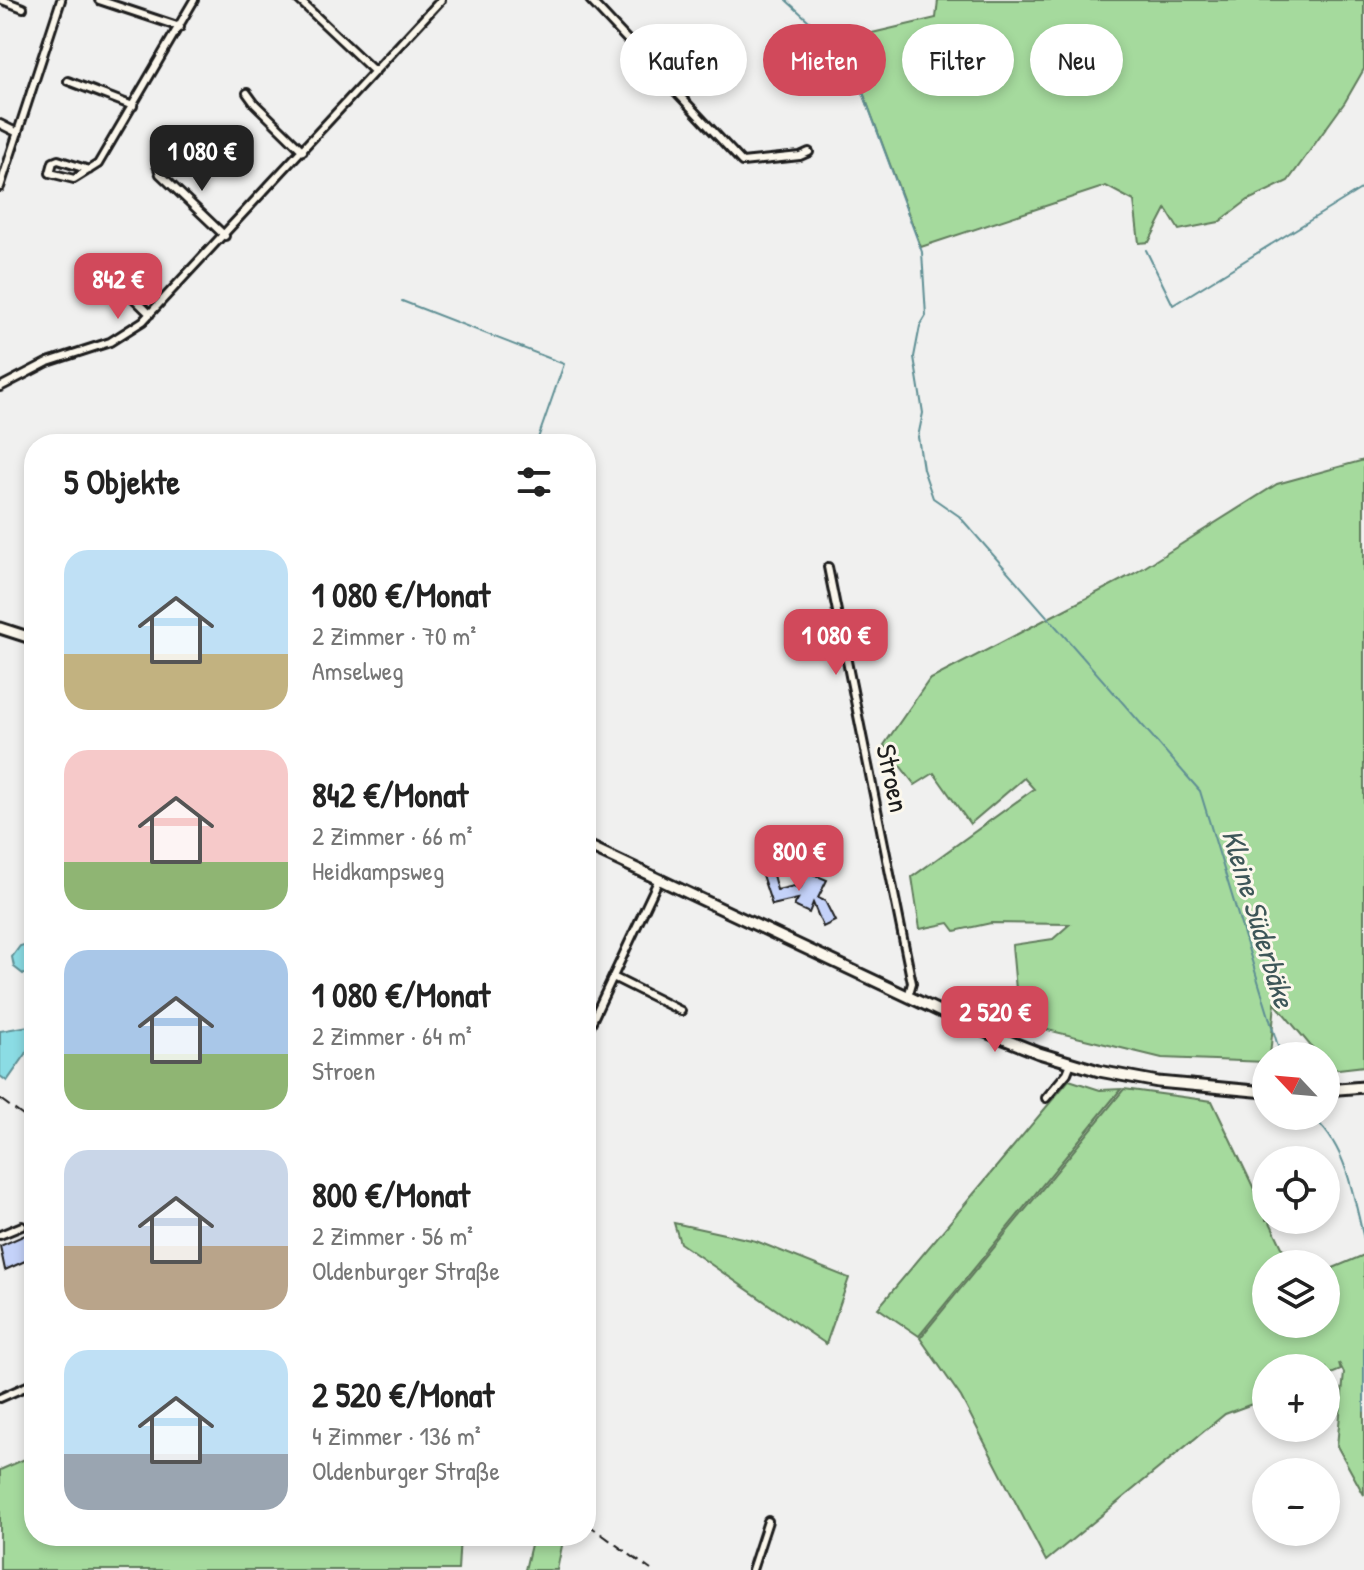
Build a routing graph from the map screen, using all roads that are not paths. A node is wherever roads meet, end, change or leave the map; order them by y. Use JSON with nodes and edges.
{"nodes":[{"id":1,"x":2,"y":0,"type":"edge"},
{"id":2,"x":61,"y":0,"type":"edge"},
{"id":3,"x":99,"y":0,"type":"edge"},
{"id":4,"x":194,"y":0,"type":"edge"},
{"id":5,"x":299,"y":0,"type":"edge"},
{"id":6,"x":441,"y":0,"type":"edge"},
{"id":7,"x":590,"y":0,"type":"edge"},
{"id":8,"x":23,"y":8,"type":"dead end"},
{"id":9,"x":180,"y":27,"type":"junction"},
{"id":10,"x":375,"y":72,"type":"junction"},
{"id":11,"x":68,"y":81,"type":"dead end"},
{"id":12,"x":247,"y":93,"type":"dead end"},
{"id":13,"x":133,"y":106,"type":"junction"},
{"id":14,"x":0,"y":124,"type":"edge"},
{"id":15,"x":18,"y":133,"type":"junction"},
{"id":16,"x":303,"y":151,"type":"junction"},
{"id":17,"x":809,"y":152,"type":"dead end"},
{"id":18,"x":157,"y":165,"type":"dead end"},
{"id":19,"x":89,"y":170,"type":"junction"},
{"id":20,"x":0,"y":187,"type":"edge"},
{"id":21,"x":225,"y":236,"type":"junction"},
{"id":22,"x":111,"y":276,"type":"dead end"},
{"id":23,"x":150,"y":314,"type":"junction"},
{"id":24,"x":0,"y":387,"type":"edge"},
{"id":25,"x":828,"y":567,"type":"dead end"},
{"id":26,"x":0,"y":628,"type":"edge"},
{"id":27,"x":24,"y":636,"type":"edge"},
{"id":28,"x":596,"y":850,"type":"edge"},
{"id":29,"x":659,"y":879,"type":"junction"},
{"id":30,"x":613,"y":977,"type":"junction"},
{"id":31,"x":908,"y":997,"type":"junction"},
{"id":32,"x":681,"y":1011,"type":"dead end"},
{"id":33,"x":596,"y":1013,"type":"edge"},
{"id":34,"x":1071,"y":1063,"type":"junction"},
{"id":35,"x":1364,"y":1087,"type":"edge"},
{"id":36,"x":1340,"y":1089,"type":"edge"},
{"id":37,"x":1252,"y":1091,"type":"edge"},
{"id":38,"x":1046,"y":1098,"type":"dead end"},
{"id":39,"x":22,"y":1226,"type":"dead end"},
{"id":40,"x":0,"y":1235,"type":"edge"},
{"id":41,"x":24,"y":1387,"type":"edge"},
{"id":42,"x":0,"y":1398,"type":"edge"},
{"id":43,"x":768,"y":1521,"type":"dead end"},
{"id":44,"x":752,"y":1570,"type":"edge"}],
"edges":[{"from":1,"to":8,"type":"street"},
{"from":2,"to":15,"type":"street"},
{"from":3,"to":9,"type":"street"},
{"from":4,"to":9,"type":"street"},
{"from":5,"to":10,"type":"street"},
{"from":6,"to":10,"type":"street"},
{"from":7,"to":17,"type":"street"},
{"from":9,"to":13,"type":"street"},
{"from":10,"to":16,"type":"street"},
{"from":11,"to":13,"type":"street"},
{"from":12,"to":16,"type":"street"},
{"from":13,"to":19,"type":"street"},
{"from":14,"to":15,"type":"street"},
{"from":15,"to":20,"type":"street"},
{"from":16,"to":21,"type":"street"},
{"from":18,"to":21,"type":"street"},
{"from":19,"to":19,"type":"street"},
{"from":21,"to":23,"type":"street"},
{"from":22,"to":23,"type":"street"},
{"from":23,"to":24,"type":"street"},
{"from":25,"to":31,"type":"street","name":"Stroen"},
{"from":26,"to":27,"type":"main road"},
{"from":28,"to":29,"type":"main road"},
{"from":29,"to":30,"type":"street"},
{"from":29,"to":31,"type":"main road"},
{"from":30,"to":32,"type":"street"},
{"from":30,"to":33,"type":"street"},
{"from":31,"to":34,"type":"main road"},
{"from":34,"to":37,"type":"main road"},
{"from":34,"to":38,"type":"street"},
{"from":35,"to":36,"type":"main road"},
{"from":39,"to":40,"type":"street"},
{"from":41,"to":42,"type":"street"},
{"from":43,"to":44,"type":"street"}]}
